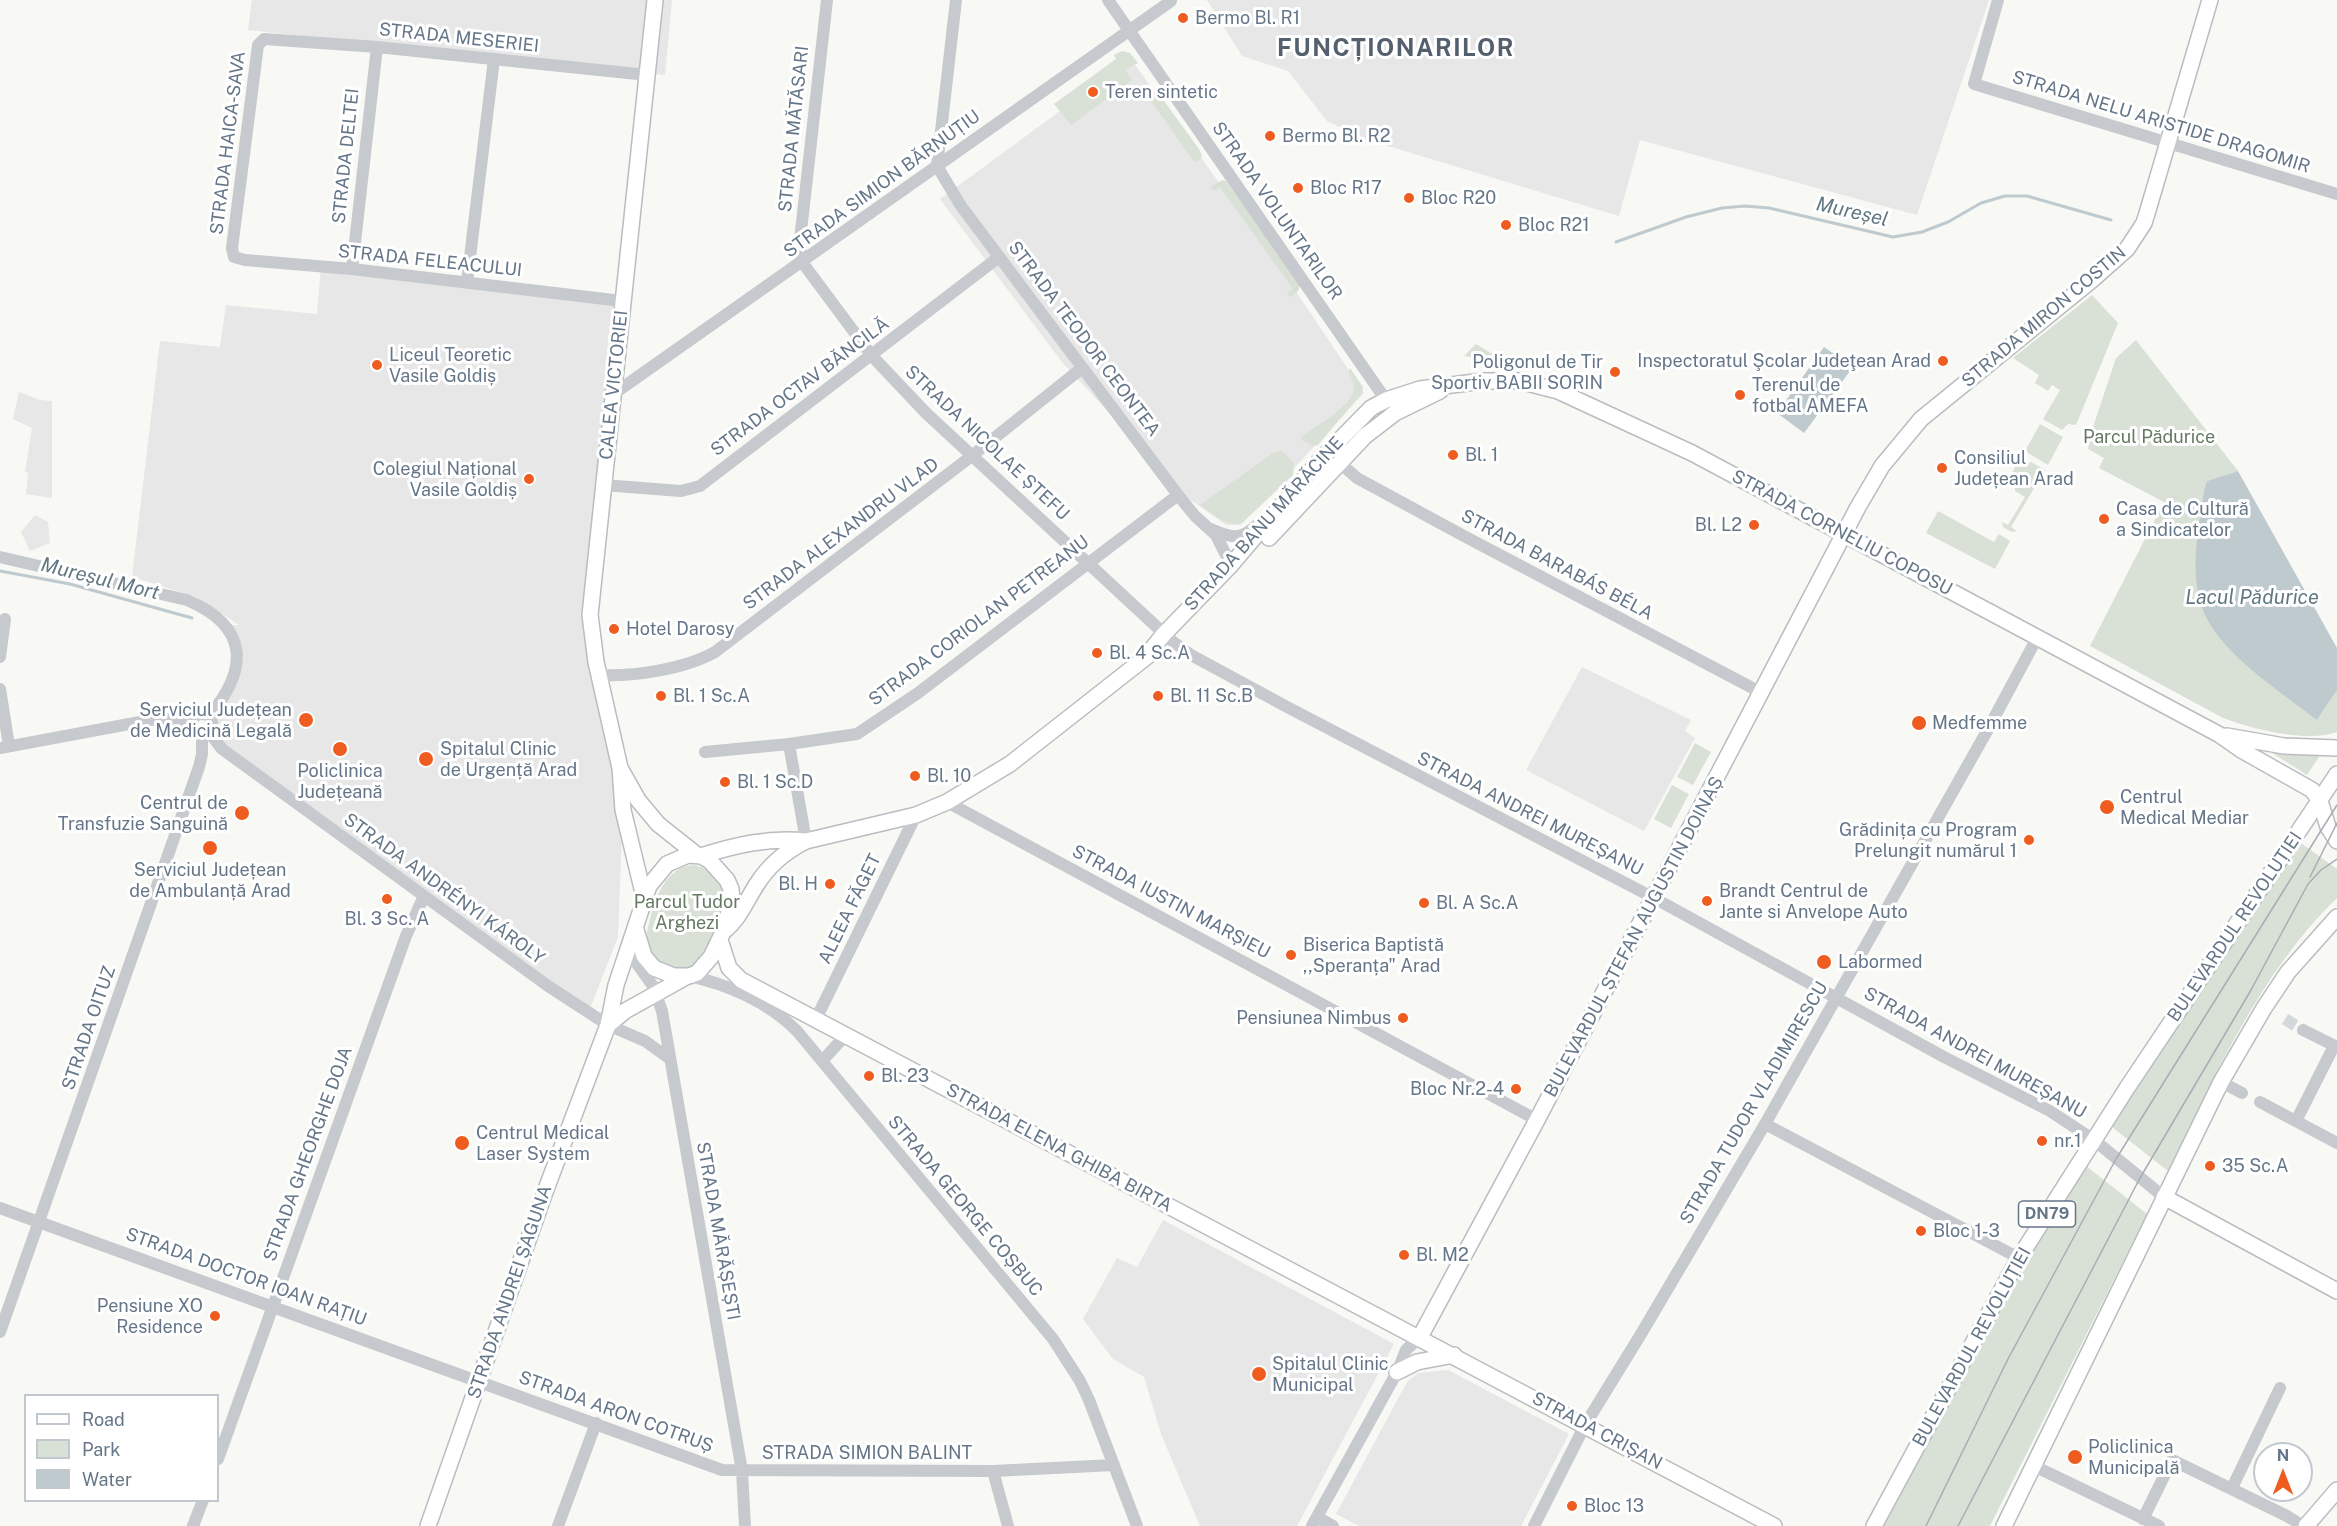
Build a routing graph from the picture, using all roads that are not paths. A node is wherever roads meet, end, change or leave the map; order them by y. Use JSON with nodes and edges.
{"nodes":[{"id":1,"x":656,"y":0,"type":"edge"},
{"id":2,"x":827,"y":0,"type":"edge"},
{"id":3,"x":956,"y":0,"type":"edge"},
{"id":4,"x":1108,"y":0,"type":"edge"},
{"id":5,"x":1998,"y":0,"type":"edge"},
{"id":6,"x":2210,"y":0,"type":"edge"},
{"id":7,"x":1171,"y":1,"type":"edge"},
{"id":8,"x":1128,"y":31,"type":"junction"},
{"id":9,"x":268,"y":38,"type":"joint"},
{"id":10,"x":376,"y":47,"type":"junction"},
{"id":11,"x":494,"y":59,"type":"junction"},
{"id":12,"x":647,"y":75,"type":"junction"},
{"id":13,"x":2169,"y":144,"type":"junction"},
{"id":14,"x":937,"y":166,"type":"junction"},
{"id":15,"x":2337,"y":194,"type":"edge"},
{"id":16,"x":234,"y":257,"type":"joint"},
{"id":17,"x":999,"y":257,"type":"junction"},
{"id":18,"x":802,"y":262,"type":"junction"},
{"id":19,"x":352,"y":269,"type":"junction"},
{"id":20,"x":468,"y":282,"type":"junction"},
{"id":21,"x":622,"y":300,"type":"junction"},
{"id":22,"x":872,"y":356,"type":"junction"},
{"id":23,"x":1082,"y":368,"type":"junction"},
{"id":24,"x":1448,"y":387,"type":"junction"},
{"id":25,"x":612,"y":395,"type":"junction"},
{"id":26,"x":1386,"y":400,"type":"junction"},
{"id":27,"x":1395,"y":413,"type":"junction"},
{"id":28,"x":973,"y":455,"type":"junction"},
{"id":29,"x":1340,"y":463,"type":"junction"},
{"id":30,"x":603,"y":485,"type":"junction"},
{"id":31,"x":1178,"y":495,"type":"junction"},
{"id":32,"x":1276,"y":514,"type":"junction"},
{"id":33,"x":1210,"y":528,"type":"junction"},
{"id":34,"x":1844,"y":534,"type":"junction"},
{"id":35,"x":0,"y":557,"type":"edge"},
{"id":36,"x":1088,"y":562,"type":"junction"},
{"id":37,"x":1231,"y":565,"type":"junction"},
{"id":38,"x":5,"y":619,"type":"dead end"},
{"id":39,"x":1168,"y":638,"type":"junction"},
{"id":40,"x":2037,"y":638,"type":"junction"},
{"id":41,"x":0,"y":657,"type":"edge"},
{"id":42,"x":598,"y":675,"type":"junction"},
{"id":43,"x":0,"y":689,"type":"edge"},
{"id":44,"x":1762,"y":693,"type":"junction"},
{"id":45,"x":209,"y":716,"type":"junction"},
{"id":46,"x":192,"y":722,"type":"junction"},
{"id":47,"x":205,"y":733,"type":"junction"},
{"id":48,"x":2220,"y":735,"type":"junction"},
{"id":49,"x":789,"y":744,"type":"junction"},
{"id":50,"x":5,"y":747,"type":"edge"},
{"id":51,"x":2337,"y":748,"type":"edge"},
{"id":52,"x":705,"y":752,"type":"dead end"},
{"id":53,"x":620,"y":768,"type":"junction"},
{"id":54,"x":2337,"y":774,"type":"edge"},
{"id":55,"x":2320,"y":801,"type":"junction"},
{"id":56,"x":947,"y":802,"type":"junction"},
{"id":57,"x":916,"y":815,"type":"junction"},
{"id":58,"x":2337,"y":840,"type":"edge"},
{"id":59,"x":806,"y":841,"type":"junction"},
{"id":60,"x":699,"y":856,"type":"junction"},
{"id":61,"x":423,"y":896,"type":"junction"},
{"id":62,"x":644,"y":897,"type":"junction"},
{"id":63,"x":1654,"y":898,"type":"junction"},
{"id":64,"x":2337,"y":917,"type":"edge"},
{"id":65,"x":636,"y":930,"type":"junction"},
{"id":66,"x":721,"y":936,"type":"junction"},
{"id":67,"x":628,"y":951,"type":"junction"},
{"id":68,"x":688,"y":976,"type":"junction"},
{"id":69,"x":656,"y":994,"type":"junction"},
{"id":70,"x":1835,"y":998,"type":"junction"},
{"id":71,"x":816,"y":1019,"type":"junction"},
{"id":72,"x":608,"y":1025,"type":"junction"},
{"id":73,"x":2303,"y":1030,"type":"tunnel mouth"},
{"id":74,"x":845,"y":1036,"type":"junction"},
{"id":75,"x":2336,"y":1046,"type":"edge"},
{"id":76,"x":670,"y":1059,"type":"junction"},
{"id":77,"x":822,"y":1061,"type":"junction"},
{"id":78,"x":2221,"y":1082,"type":"junction"},
{"id":79,"x":2242,"y":1093,"type":"dead end"},
{"id":80,"x":2260,"y":1102,"type":"dead end"},
{"id":81,"x":1537,"y":1120,"type":"junction"},
{"id":82,"x":2296,"y":1121,"type":"junction"},
{"id":83,"x":1765,"y":1124,"type":"junction"},
{"id":84,"x":2094,"y":1140,"type":"junction"},
{"id":85,"x":2337,"y":1143,"type":"edge"},
{"id":86,"x":2164,"y":1197,"type":"junction"},
{"id":87,"x":0,"y":1208,"type":"edge"},
{"id":88,"x":40,"y":1222,"type":"junction"},
{"id":89,"x":2019,"y":1258,"type":"junction"},
{"id":90,"x":2337,"y":1291,"type":"edge"},
{"id":91,"x":272,"y":1306,"type":"junction"},
{"id":92,"x":0,"y":1332,"type":"edge"},
{"id":93,"x":1420,"y":1337,"type":"junction"},
{"id":94,"x":1454,"y":1355,"type":"junction"},
{"id":95,"x":1396,"y":1371,"type":"junction"},
{"id":96,"x":479,"y":1381,"type":"junction"},
{"id":97,"x":2280,"y":1388,"type":"dead end"},
{"id":98,"x":596,"y":1424,"type":"junction"},
{"id":99,"x":1585,"y":1425,"type":"junction"},
{"id":100,"x":219,"y":1456,"type":"edge"},
{"id":101,"x":1114,"y":1465,"type":"junction"},
{"id":102,"x":2034,"y":1466,"type":"junction"},
{"id":103,"x":993,"y":1471,"type":"junction"},
{"id":104,"x":742,"y":1472,"type":"junction"},
{"id":105,"x":2232,"y":1488,"type":"junction"},
{"id":106,"x":2337,"y":1490,"type":"edge"},
{"id":107,"x":202,"y":1502,"type":"edge"},
{"id":108,"x":2143,"y":1518,"type":"junction"},
{"id":109,"x":1314,"y":1522,"type":"edge"},
{"id":110,"x":194,"y":1526,"type":"edge"},
{"id":111,"x":428,"y":1526,"type":"edge"},
{"id":112,"x":558,"y":1526,"type":"edge"},
{"id":113,"x":745,"y":1526,"type":"edge"},
{"id":114,"x":1008,"y":1526,"type":"edge"},
{"id":115,"x":1137,"y":1526,"type":"edge"},
{"id":116,"x":1333,"y":1526,"type":"edge"},
{"id":117,"x":1534,"y":1526,"type":"edge"},
{"id":118,"x":1774,"y":1526,"type":"edge"},
{"id":119,"x":1874,"y":1526,"type":"edge"},
{"id":120,"x":2004,"y":1526,"type":"edge"},
{"id":121,"x":2159,"y":1526,"type":"edge"},
{"id":122,"x":2305,"y":1526,"type":"edge"}],
"edges":[{"from":1,"to":12,"type":"main road","name":"CALEA VICTORIEI"},
{"from":2,"to":18,"type":"street","name":"STRADA MĂTĂSARI"},
{"from":3,"to":14,"type":"street"},
{"from":4,"to":8,"type":"street","name":"STRADA VOLUNTARILOR"},
{"from":5,"to":13,"type":"street","name":"STRADA NELU ARISTIDE DRAGOMIR"},
{"from":6,"to":13,"type":"main road","name":"STRADA MIRON COSTIN"},
{"from":7,"to":8,"type":"street","name":"STRADA SIMION BĂRNUȚIU"},
{"from":8,"to":14,"type":"street","name":"STRADA SIMION BĂRNUȚIU"},
{"from":8,"to":26,"type":"street","name":"STRADA VOLUNTARILOR"},
{"from":9,"to":10,"type":"street","name":"STRADA MESERIEI"},
{"from":9,"to":16,"type":"street","name":"STRADA HAICA-SAVA"},
{"from":10,"to":11,"type":"street","name":"STRADA MESERIEI"},
{"from":10,"to":19,"type":"street","name":"STRADA DELTEI"},
{"from":11,"to":12,"type":"street","name":"STRADA MESERIEI"},
{"from":11,"to":20,"type":"street"},
{"from":12,"to":21,"type":"main road","name":"CALEA VICTORIEI"},
{"from":13,"to":15,"type":"street","name":"STRADA NELU ARISTIDE DRAGOMIR"},
{"from":13,"to":34,"type":"main road","name":"STRADA MIRON COSTIN"},
{"from":14,"to":17,"type":"street","name":"STRADA TEODOR CEONTEA"},
{"from":14,"to":18,"type":"street","name":"STRADA SIMION BĂRNUȚIU"},
{"from":16,"to":19,"type":"street","name":"STRADA FELEACULUI"},
{"from":17,"to":22,"type":"street","name":"STRADA OCTAV BĂNCILĂ"},
{"from":17,"to":23,"type":"street","name":"STRADA TEODOR CEONTEA"},
{"from":18,"to":22,"type":"street","name":"STRADA NICOLAE ȘTEFU"},
{"from":18,"to":25,"type":"street","name":"STRADA SIMION BĂRNUȚIU"},
{"from":19,"to":20,"type":"street","name":"STRADA FELEACULUI"},
{"from":20,"to":21,"type":"street","name":"STRADA FELEACULUI"},
{"from":21,"to":25,"type":"main road","name":"CALEA VICTORIEI"},
{"from":22,"to":28,"type":"street","name":"STRADA NICOLAE ȘTEFU"},
{"from":22,"to":30,"type":"street","name":"STRADA OCTAV BĂNCILĂ"},
{"from":23,"to":28,"type":"street","name":"STRADA ALEXANDRU VLAD"},
{"from":23,"to":31,"type":"street","name":"STRADA TEODOR CEONTEA"},
{"from":24,"to":26,"type":"main road","name":"STRADA CORNELIU COPOSU"},
{"from":24,"to":27,"type":"main road","name":"STRADA CORNELIU COPOSU"},
{"from":24,"to":34,"type":"main road","name":"STRADA CORNELIU COPOSU"},
{"from":25,"to":30,"type":"main road","name":"CALEA VICTORIEI"},
{"from":26,"to":27,"type":"street","name":"STRADA VOLUNTARILOR"},
{"from":26,"to":32,"type":"main road","name":"STRADA BANU MĂRĂCINE"},
{"from":27,"to":29,"type":"main road","name":"STRADA BANU MĂRĂCINE"},
{"from":28,"to":36,"type":"street","name":"STRADA NICOLAE ȘTEFU"},
{"from":28,"to":42,"type":"street","name":"STRADA ALEXANDRU VLAD"},
{"from":29,"to":39,"type":"main road","name":"STRADA BANU MĂRĂCINE"},
{"from":29,"to":44,"type":"street","name":"STRADA BARABÁS BÉLA"},
{"from":30,"to":42,"type":"main road","name":"CALEA VICTORIEI"},
{"from":31,"to":33,"type":"street","name":"STRADA TEODOR CEONTEA"},
{"from":31,"to":36,"type":"street","name":"STRADA CORIOLAN PETREANU"},
{"from":32,"to":33,"type":"street","name":"STRADA TEODOR CEONTEA"},
{"from":32,"to":37,"type":"main road","name":"STRADA BANU MĂRĂCINE"},
{"from":33,"to":37,"type":"street","name":"STRADA TEODOR CEONTEA"},
{"from":34,"to":40,"type":"main road","name":"STRADA CORNELIU COPOSU"},
{"from":34,"to":44,"type":"main road","name":"BULEVARDUL ȘTEFAN AUGUSTIN DOINAȘ"},
{"from":35,"to":45,"type":"street"},
{"from":36,"to":39,"type":"street","name":"STRADA NICOLAE ȘTEFU"},
{"from":36,"to":49,"type":"street","name":"STRADA CORIOLAN PETREANU"},
{"from":37,"to":39,"type":"main road","name":"STRADA BANU MĂRĂCINE"},
{"from":38,"to":41,"type":"street"},
{"from":39,"to":56,"type":"main road","name":"STRADA BANU MĂRĂCINE"},
{"from":39,"to":63,"type":"street","name":"STRADA ANDREI MUREȘANU"},
{"from":40,"to":48,"type":"main road","name":"STRADA CORNELIU COPOSU"},
{"from":40,"to":70,"type":"street","name":"STRADA TUDOR VLADIMIRESCU"},
{"from":42,"to":53,"type":"main road","name":"CALEA VICTORIEI"},
{"from":43,"to":50,"type":"street"},
{"from":44,"to":63,"type":"main road","name":"BULEVARDUL ȘTEFAN AUGUSTIN DOINAȘ"},
{"from":45,"to":46,"type":"street"},
{"from":45,"to":47,"type":"street"},
{"from":46,"to":47,"type":"street"},
{"from":46,"to":50,"type":"street"},
{"from":47,"to":61,"type":"street","name":"STRADA ANDRÉNYI KÁROLY"},
{"from":47,"to":88,"type":"street","name":"STRADA OITUZ"},
{"from":48,"to":51,"type":"main road","name":"STRADA CORNELIU COPOSU"},
{"from":48,"to":55,"type":"main road","name":"STRADA CORNELIU COPOSU"},
{"from":49,"to":52,"type":"street","name":"STRADA CORIOLAN PETREANU"},
{"from":49,"to":59,"type":"street"},
{"from":53,"to":60,"type":"main road","name":"CALEA VICTORIEI"},
{"from":53,"to":62,"type":"main road","name":"CALEA VICTORIEI"},
{"from":54,"to":55,"type":"main road","name":"BULEVARDUL REVOLUȚIEI","number":"DN79"},
{"from":55,"to":58,"type":"main road"},
{"from":55,"to":84,"type":"main road","name":"BULEVARDUL REVOLUȚIEI","number":"DN79"},
{"from":56,"to":57,"type":"main road","name":"STRADA BANU MĂRĂCINE"},
{"from":56,"to":81,"type":"street","name":"STRADA IUSTIN MARȘIEU"},
{"from":57,"to":59,"type":"main road","name":"STRADA BANU MĂRĂCINE"},
{"from":57,"to":71,"type":"street","name":"ALEEA FĂGET"},
{"from":59,"to":60,"type":"main road","name":"STRADA BANU MĂRĂCINE"},
{"from":59,"to":66,"type":"main road","name":"STRADA BANU MĂRĂCINE"},
{"from":60,"to":62,"type":"main road"},
{"from":60,"to":66,"type":"main road"},
{"from":61,"to":72,"type":"street","name":"STRADA ANDRÉNYI KÁROLY"},
{"from":61,"to":91,"type":"street","name":"STRADA GHEORGHE DOJA"},
{"from":62,"to":65,"type":"main road"},
{"from":63,"to":70,"type":"street","name":"STRADA ANDREI MUREȘANU"},
{"from":63,"to":81,"type":"main road","name":"BULEVARDUL ȘTEFAN AUGUSTIN DOINAȘ"},
{"from":64,"to":78,"type":"main road"},
{"from":65,"to":67,"type":"main road","name":"STRADA ANDREI ȘAGUNA"},
{"from":65,"to":68,"type":"main road"},
{"from":66,"to":68,"type":"main road"},
{"from":66,"to":71,"type":"main road","name":"STRADA ELENA GHIBA BIRTA"},
{"from":67,"to":69,"type":"street","name":"STRADA MĂRĂȘEȘTI"},
{"from":67,"to":72,"type":"main road","name":"STRADA ANDREI ȘAGUNA"},
{"from":68,"to":69,"type":"main road"},
{"from":68,"to":77,"type":"street","name":"STRADA GEORGE COȘBUC"},
{"from":69,"to":72,"type":"main road"},
{"from":69,"to":76,"type":"street","name":"STRADA MĂRĂȘEȘTI"},
{"from":70,"to":83,"type":"street","name":"STRADA TUDOR VLADIMIRESCU"},
{"from":70,"to":84,"type":"street","name":"STRADA ANDREI MUREȘANU"},
{"from":71,"to":74,"type":"main road","name":"STRADA ELENA GHIBA BIRTA"},
{"from":72,"to":76,"type":"street"},
{"from":72,"to":96,"type":"main road","name":"STRADA ANDREI ȘAGUNA"},
{"from":73,"to":75,"type":"street"},
{"from":74,"to":77,"type":"street"},
{"from":74,"to":93,"type":"main road","name":"STRADA ELENA GHIBA BIRTA"},
{"from":75,"to":82,"type":"street"},
{"from":76,"to":104,"type":"street","name":"STRADA MĂRĂȘEȘTI"},
{"from":77,"to":101,"type":"street","name":"STRADA GEORGE COȘBUC"},
{"from":78,"to":79,"type":"street"},
{"from":78,"to":86,"type":"main road"},
{"from":80,"to":82,"type":"street"},
{"from":81,"to":93,"type":"main road","name":"BULEVARDUL ȘTEFAN AUGUSTIN DOINAȘ"},
{"from":82,"to":85,"type":"street"},
{"from":83,"to":89,"type":"street"},
{"from":83,"to":99,"type":"street","name":"STRADA TUDOR VLADIMIRESCU"},
{"from":84,"to":86,"type":"street"},
{"from":84,"to":89,"type":"main road","name":"BULEVARDUL REVOLUȚIEI","number":"DN79"},
{"from":86,"to":90,"type":"main road"},
{"from":86,"to":102,"type":"main road"},
{"from":87,"to":88,"type":"street","name":"STRADA DOCTOR IOAN RAȚIU"},
{"from":88,"to":91,"type":"street","name":"STRADA DOCTOR IOAN RAȚIU"},
{"from":88,"to":92,"type":"street","name":"STRADA OITUZ"},
{"from":89,"to":119,"type":"main road","name":"BULEVARDUL REVOLUȚIEI","number":"DN79"},
{"from":91,"to":96,"type":"street","name":"STRADA DOCTOR IOAN RAȚIU"},
{"from":91,"to":100,"type":"street","name":"STRADA GHEORGHE DOJA"},
{"from":93,"to":94,"type":"main road","name":"STRADA CRIȘAN"},
{"from":93,"to":95,"type":"street"},
{"from":94,"to":95,"type":"main road"},
{"from":94,"to":99,"type":"main road","name":"STRADA CRIȘAN"},
{"from":95,"to":109,"type":"street"},
{"from":96,"to":98,"type":"street","name":"STRADA ARON COTRUȘ"},
{"from":96,"to":111,"type":"main road","name":"STRADA ANDREI ȘAGUNA"},
{"from":97,"to":105,"type":"street"},
{"from":98,"to":104,"type":"street","name":"STRADA ARON COTRUȘ"},
{"from":98,"to":112,"type":"street"},
{"from":99,"to":117,"type":"street","name":"STRADA TUDOR VLADIMIRESCU"},
{"from":99,"to":118,"type":"main road","name":"STRADA CRIȘAN"},
{"from":101,"to":103,"type":"street","name":"STRADA SIMION BALINT"},
{"from":101,"to":115,"type":"street","name":"STRADA GEORGE COȘBUC"},
{"from":102,"to":108,"type":"street"},
{"from":102,"to":120,"type":"main road"},
{"from":103,"to":104,"type":"street","name":"STRADA SIMION BALINT"},
{"from":103,"to":114,"type":"street","name":"STRADA SIMION BALINT"},
{"from":104,"to":113,"type":"street","name":"STRADA MĂRĂȘEȘTI"},
{"from":105,"to":108,"type":"street"},
{"from":105,"to":122,"type":"street"},
{"from":106,"to":122,"type":"main road"},
{"from":107,"to":110,"type":"street"},
{"from":108,"to":121,"type":"street"},
{"from":109,"to":116,"type":"street"}]}
